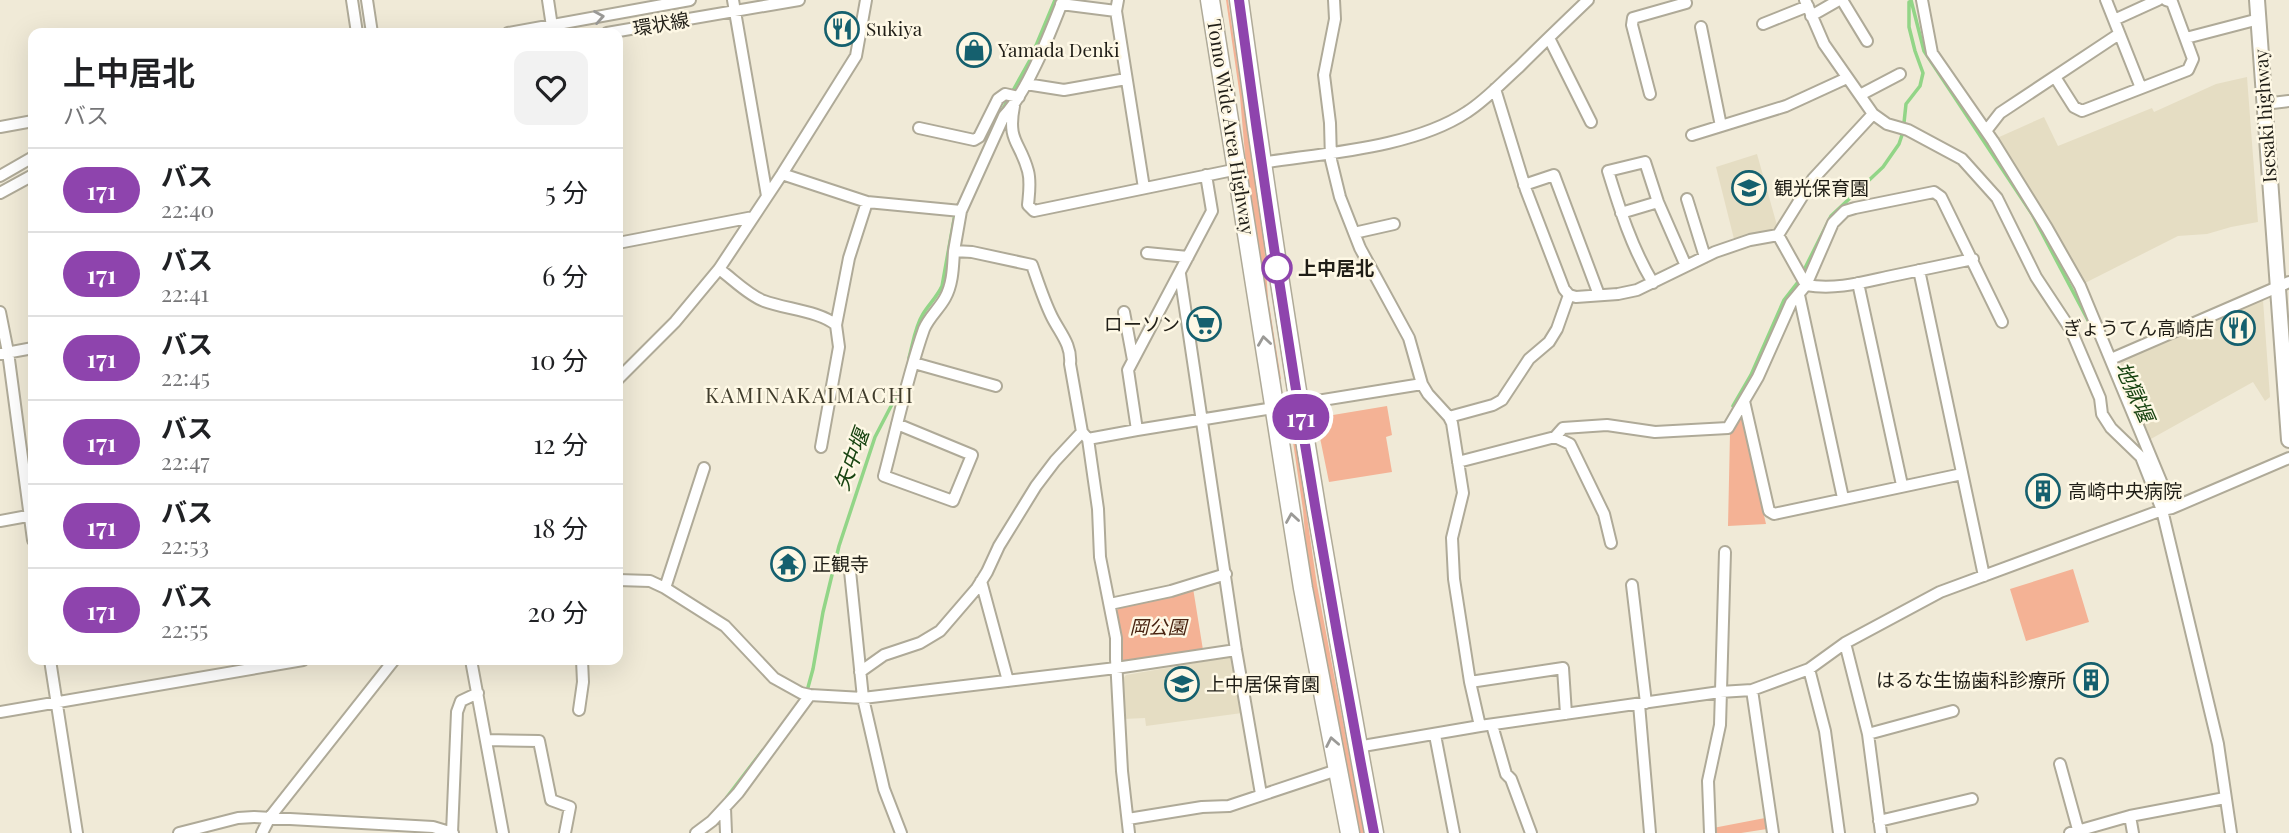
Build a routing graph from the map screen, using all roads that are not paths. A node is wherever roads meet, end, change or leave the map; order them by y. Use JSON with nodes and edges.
{"nodes":[{"id":1,"x":352,"y":0,"type":"edge"},
{"id":2,"x":367,"y":0,"type":"edge"},
{"id":3,"x":548,"y":0,"type":"edge"},
{"id":4,"x":690,"y":0,"type":"edge"},
{"id":5,"x":799,"y":0,"type":"edge"},
{"id":6,"x":866,"y":0,"type":"edge"},
{"id":7,"x":1210,"y":0,"type":"edge"},
{"id":8,"x":1239,"y":0,"type":"edge"},
{"id":9,"x":1334,"y":0,"type":"edge"},
{"id":10,"x":1588,"y":0,"type":"edge"},
{"id":11,"x":1685,"y":0,"type":"edge"},
{"id":12,"x":1840,"y":0,"type":"edge"},
{"id":13,"x":1922,"y":0,"type":"edge"},
{"id":14,"x":2106,"y":0,"type":"edge"},
{"id":15,"x":2158,"y":0,"type":"edge"},
{"id":16,"x":2166,"y":0,"type":"edge"},
{"id":17,"x":2257,"y":0,"type":"edge"},
{"id":18,"x":1062,"y":2,"type":"edge"},
{"id":19,"x":734,"y":5,"type":"edge"},
{"id":20,"x":1117,"y":6,"type":"edge"},
{"id":21,"x":1808,"y":7,"type":"edge"},
{"id":22,"x":2259,"y":19,"type":"junction"},
{"id":23,"x":2114,"y":20,"type":"junction"},
{"id":24,"x":1763,"y":24,"type":"dead end"},
{"id":25,"x":1700,"y":27,"type":"dead end"},
{"id":26,"x":356,"y":28,"type":"edge"},
{"id":27,"x":371,"y":28,"type":"edge"},
{"id":28,"x":552,"y":28,"type":"edge"},
{"id":29,"x":557,"y":28,"type":"edge"},
{"id":30,"x":623,"y":29,"type":"edge"},
{"id":31,"x":2119,"y":34,"type":"junction"},
{"id":32,"x":1549,"y":38,"type":"junction"},
{"id":33,"x":2186,"y":38,"type":"junction"},
{"id":34,"x":1867,"y":41,"type":"dead end"},
{"id":35,"x":1899,"y":74,"type":"dead end"},
{"id":36,"x":2055,"y":77,"type":"junction"},
{"id":37,"x":1847,"y":78,"type":"junction"},
{"id":38,"x":1126,"y":79,"type":"junction"},
{"id":39,"x":1026,"y":84,"type":"junction"},
{"id":40,"x":2141,"y":88,"type":"junction"},
{"id":41,"x":1495,"y":89,"type":"junction"},
{"id":42,"x":1650,"y":94,"type":"dead end"},
{"id":43,"x":1860,"y":95,"type":"junction"},
{"id":44,"x":1013,"y":98,"type":"junction"},
{"id":45,"x":2289,"y":101,"type":"edge"},
{"id":46,"x":2264,"y":104,"type":"junction"},
{"id":47,"x":1873,"y":114,"type":"junction"},
{"id":48,"x":28,"y":122,"type":"edge"},
{"id":49,"x":1591,"y":122,"type":"dead end"},
{"id":50,"x":1721,"y":126,"type":"junction"},
{"id":51,"x":0,"y":127,"type":"edge"},
{"id":52,"x":919,"y":128,"type":"dead end"},
{"id":53,"x":1986,"y":131,"type":"junction"},
{"id":54,"x":1692,"y":135,"type":"dead end"},
{"id":55,"x":1331,"y":152,"type":"junction"},
{"id":56,"x":28,"y":160,"type":"edge"},
{"id":57,"x":1261,"y":163,"type":"junction"},
{"id":58,"x":1238,"y":169,"type":"junction"},
{"id":59,"x":782,"y":174,"type":"junction"},
{"id":60,"x":1206,"y":175,"type":"junction"},
{"id":61,"x":0,"y":176,"type":"edge"},
{"id":62,"x":28,"y":178,"type":"edge"},
{"id":63,"x":1524,"y":185,"type":"junction"},
{"id":64,"x":1144,"y":188,"type":"junction"},
{"id":65,"x":0,"y":193,"type":"edge"},
{"id":66,"x":768,"y":196,"type":"junction"},
{"id":67,"x":1687,"y":199,"type":"dead end"},
{"id":68,"x":867,"y":202,"type":"junction"},
{"id":69,"x":1658,"y":202,"type":"junction"},
{"id":70,"x":957,"y":211,"type":"junction"},
{"id":71,"x":1621,"y":213,"type":"junction"},
{"id":72,"x":752,"y":217,"type":"junction"},
{"id":73,"x":1394,"y":224,"type":"dead end"},
{"id":74,"x":1354,"y":233,"type":"junction"},
{"id":75,"x":1778,"y":235,"type":"junction"},
{"id":76,"x":623,"y":242,"type":"edge"},
{"id":77,"x":954,"y":251,"type":"junction"},
{"id":78,"x":1147,"y":253,"type":"dead end"},
{"id":79,"x":1188,"y":257,"type":"junction"},
{"id":80,"x":1706,"y":257,"type":"junction"},
{"id":81,"x":1973,"y":259,"type":"junction"},
{"id":82,"x":1686,"y":266,"type":"junction"},
{"id":83,"x":719,"y":270,"type":"junction"},
{"id":84,"x":1919,"y":270,"type":"junction"},
{"id":85,"x":1180,"y":274,"type":"junction"},
{"id":86,"x":1653,"y":283,"type":"junction"},
{"id":87,"x":1858,"y":283,"type":"junction"},
{"id":88,"x":2283,"y":284,"type":"edge"},
{"id":89,"x":1807,"y":285,"type":"junction"},
{"id":90,"x":1569,"y":295,"type":"junction"},
{"id":91,"x":1599,"y":295,"type":"junction"},
{"id":92,"x":1798,"y":295,"type":"junction"},
{"id":93,"x":0,"y":312,"type":"edge"},
{"id":94,"x":1124,"y":312,"type":"dead end"},
{"id":95,"x":2002,"y":322,"type":"dead end"},
{"id":96,"x":836,"y":325,"type":"junction"},
{"id":97,"x":28,"y":349,"type":"edge"},
{"id":98,"x":4,"y":353,"type":"edge"},
{"id":99,"x":2111,"y":359,"type":"junction"},
{"id":100,"x":1133,"y":360,"type":"junction"},
{"id":101,"x":915,"y":363,"type":"junction"},
{"id":102,"x":623,"y":374,"type":"edge"},
{"id":103,"x":1422,"y":384,"type":"junction"},
{"id":104,"x":996,"y":386,"type":"dead end"},
{"id":105,"x":1744,"y":401,"type":"junction"},
{"id":106,"x":1298,"y":405,"type":"junction"},
{"id":107,"x":1274,"y":408,"type":"junction"},
{"id":108,"x":1449,"y":416,"type":"junction"},
{"id":109,"x":1201,"y":420,"type":"junction"},
{"id":110,"x":897,"y":424,"type":"junction"},
{"id":111,"x":1137,"y":430,"type":"junction"},
{"id":112,"x":1085,"y":436,"type":"junction"},
{"id":113,"x":1555,"y":437,"type":"junction"},
{"id":114,"x":2289,"y":440,"type":"edge"},
{"id":115,"x":821,"y":447,"type":"dead end"},
{"id":116,"x":2289,"y":458,"type":"edge"},
{"id":117,"x":1458,"y":462,"type":"junction"},
{"id":118,"x":704,"y":468,"type":"dead end"},
{"id":119,"x":1962,"y":474,"type":"junction"},
{"id":120,"x":1902,"y":485,"type":"junction"},
{"id":121,"x":28,"y":493,"type":"edge"},
{"id":122,"x":1843,"y":498,"type":"junction"},
{"id":123,"x":2166,"y":509,"type":"junction"},
{"id":124,"x":28,"y":517,"type":"edge"},
{"id":125,"x":0,"y":521,"type":"edge"},
{"id":126,"x":1611,"y":543,"type":"dead end"},
{"id":127,"x":1725,"y":552,"type":"dead end"},
{"id":128,"x":850,"y":571,"type":"dead end"},
{"id":129,"x":1226,"y":575,"type":"junction"},
{"id":130,"x":1984,"y":576,"type":"junction"},
{"id":131,"x":623,"y":580,"type":"edge"},
{"id":132,"x":981,"y":581,"type":"junction"},
{"id":133,"x":1632,"y":585,"type":"dead end"},
{"id":134,"x":665,"y":588,"type":"junction"},
{"id":135,"x":1110,"y":604,"type":"junction"},
{"id":136,"x":1845,"y":643,"type":"junction"},
{"id":137,"x":1236,"y":650,"type":"junction"},
{"id":138,"x":51,"y":665,"type":"edge"},
{"id":139,"x":274,"y":665,"type":"edge"},
{"id":140,"x":390,"y":665,"type":"edge"},
{"id":141,"x":472,"y":665,"type":"edge"},
{"id":142,"x":582,"y":665,"type":"edge"},
{"id":143,"x":1116,"y":668,"type":"junction"},
{"id":144,"x":1809,"y":668,"type":"junction"},
{"id":145,"x":860,"y":672,"type":"junction"},
{"id":146,"x":1008,"y":681,"type":"junction"},
{"id":147,"x":1470,"y":682,"type":"junction"},
{"id":148,"x":1752,"y":690,"type":"junction"},
{"id":149,"x":1720,"y":692,"type":"junction"},
{"id":150,"x":478,"y":693,"type":"junction"},
{"id":151,"x":810,"y":695,"type":"junction"},
{"id":152,"x":863,"y":698,"type":"junction"},
{"id":153,"x":57,"y":703,"type":"junction"},
{"id":154,"x":1643,"y":703,"type":"junction"},
{"id":155,"x":579,"y":710,"type":"dead end"},
{"id":156,"x":1952,"y":711,"type":"dead end"},
{"id":157,"x":0,"y":712,"type":"edge"},
{"id":158,"x":1566,"y":714,"type":"junction"},
{"id":159,"x":1492,"y":725,"type":"junction"},
{"id":160,"x":1480,"y":726,"type":"junction"},
{"id":161,"x":1868,"y":734,"type":"junction"},
{"id":162,"x":1435,"y":735,"type":"junction"},
{"id":163,"x":487,"y":740,"type":"junction"},
{"id":164,"x":1357,"y":747,"type":"junction"},
{"id":165,"x":2060,"y":764,"type":"dead end"},
{"id":166,"x":1337,"y":770,"type":"junction"},
{"id":167,"x":1261,"y":794,"type":"junction"},
{"id":168,"x":2225,"y":798,"type":"junction"},
{"id":169,"x":1972,"y":799,"type":"dead end"},
{"id":170,"x":725,"y":808,"type":"junction"},
{"id":171,"x":2130,"y":816,"type":"junction"},
{"id":172,"x":270,"y":817,"type":"junction"},
{"id":173,"x":1128,"y":819,"type":"junction"},
{"id":174,"x":1880,"y":827,"type":"edge"},
{"id":175,"x":323,"y":828,"type":"edge"},
{"id":176,"x":2075,"y":832,"type":"edge"},
{"id":177,"x":77,"y":833,"type":"edge"},
{"id":178,"x":179,"y":833,"type":"edge"},
{"id":179,"x":262,"y":833,"type":"edge"},
{"id":180,"x":452,"y":833,"type":"edge"},
{"id":181,"x":503,"y":833,"type":"edge"},
{"id":182,"x":565,"y":833,"type":"edge"},
{"id":183,"x":695,"y":833,"type":"edge"},
{"id":184,"x":726,"y":833,"type":"edge"},
{"id":185,"x":901,"y":833,"type":"edge"},
{"id":186,"x":1129,"y":833,"type":"edge"},
{"id":187,"x":1350,"y":833,"type":"edge"},
{"id":188,"x":1374,"y":833,"type":"edge"},
{"id":189,"x":1454,"y":833,"type":"edge"},
{"id":190,"x":1531,"y":833,"type":"edge"},
{"id":191,"x":1650,"y":833,"type":"edge"},
{"id":192,"x":1710,"y":833,"type":"edge"},
{"id":193,"x":1773,"y":833,"type":"edge"},
{"id":194,"x":1839,"y":833,"type":"edge"},
{"id":195,"x":2133,"y":833,"type":"edge"},
{"id":196,"x":2231,"y":833,"type":"edge"}],
"edges":[{"from":1,"to":26,"type":"street"},
{"from":2,"to":27,"type":"street"},
{"from":3,"to":28,"type":"street"},
{"from":29,"to":4,"type":"street","name":"環状線","one_way":true},
{"from":5,"to":19,"type":"street","name":"環状線"},
{"from":6,"to":59,"type":"street"},
{"from":7,"to":58,"type":"highway","name":"Tomo Wide Area Highway"},
{"from":8,"to":57,"type":"highway","name":"Tomo Wide Area Highway"},
{"from":9,"to":55,"type":"street"},
{"from":10,"to":32,"type":"street"},
{"from":11,"to":42,"type":"street"},
{"from":12,"to":21,"type":"street"},
{"from":12,"to":34,"type":"street"},
{"from":13,"to":53,"type":"street"},
{"from":14,"to":23,"type":"street"},
{"from":15,"to":23,"type":"street"},
{"from":16,"to":33,"type":"street"},
{"from":17,"to":22,"type":"main road","name":"Isesaki highway"},
{"from":18,"to":20,"type":"street"},
{"from":18,"to":39,"type":"street"},
{"from":19,"to":30,"type":"street","name":"環状線"},
{"from":19,"to":66,"type":"street"},
{"from":20,"to":38,"type":"street"},
{"from":21,"to":24,"type":"street"},
{"from":21,"to":37,"type":"street"},
{"from":22,"to":33,"type":"street"},
{"from":22,"to":46,"type":"main road","name":"Isesaki highway"},
{"from":23,"to":31,"type":"street"},
{"from":25,"to":50,"type":"street"},
{"from":31,"to":36,"type":"street"},
{"from":31,"to":40,"type":"street"},
{"from":32,"to":41,"type":"street"},
{"from":32,"to":49,"type":"street"},
{"from":33,"to":40,"type":"street"},
{"from":35,"to":43,"type":"street"},
{"from":36,"to":40,"type":"street"},
{"from":36,"to":53,"type":"street"},
{"from":37,"to":43,"type":"street"},
{"from":37,"to":50,"type":"street"},
{"from":38,"to":39,"type":"street"},
{"from":38,"to":64,"type":"street"},
{"from":39,"to":44,"type":"street"},
{"from":41,"to":55,"type":"street"},
{"from":41,"to":63,"type":"street"},
{"from":43,"to":47,"type":"street"},
{"from":44,"to":52,"type":"street"},
{"from":44,"to":64,"type":"street"},
{"from":44,"to":70,"type":"street"},
{"from":45,"to":46,"type":"street"},
{"from":46,"to":88,"type":"main road","name":"Isesaki highway"},
{"from":47,"to":75,"type":"street"},
{"from":47,"to":123,"type":"street"},
{"from":48,"to":51,"type":"street"},
{"from":50,"to":54,"type":"street"},
{"from":53,"to":99,"type":"street"},
{"from":55,"to":57,"type":"street"},
{"from":55,"to":74,"type":"street"},
{"from":56,"to":61,"type":"street"},
{"from":57,"to":106,"type":"highway","name":"Tomo Wide Area Highway"},
{"from":58,"to":60,"type":"street"},
{"from":107,"to":58,"type":"highway","name":"Tomo Wide Area Highway","one_way":true},
{"from":59,"to":66,"type":"street"},
{"from":59,"to":68,"type":"street"},
{"from":60,"to":64,"type":"street"},
{"from":60,"to":79,"type":"street"},
{"from":62,"to":65,"type":"street"},
{"from":63,"to":90,"type":"street"},
{"from":63,"to":91,"type":"street"},
{"from":66,"to":72,"type":"street"},
{"from":67,"to":80,"type":"street"},
{"from":68,"to":70,"type":"street"},
{"from":68,"to":96,"type":"street"},
{"from":69,"to":71,"type":"street"},
{"from":69,"to":71,"type":"street"},
{"from":69,"to":82,"type":"street"},
{"from":70,"to":77,"type":"street"},
{"from":71,"to":86,"type":"street"},
{"from":72,"to":76,"type":"street"},
{"from":72,"to":83,"type":"street"},
{"from":73,"to":74,"type":"street"},
{"from":74,"to":103,"type":"street"},
{"from":75,"to":80,"type":"street"},
{"from":75,"to":89,"type":"street"},
{"from":77,"to":101,"type":"street"},
{"from":77,"to":112,"type":"street"},
{"from":78,"to":79,"type":"street"},
{"from":79,"to":85,"type":"street"},
{"from":80,"to":82,"type":"street"},
{"from":81,"to":84,"type":"street"},
{"from":81,"to":89,"type":"street"},
{"from":81,"to":95,"type":"street"},
{"from":82,"to":86,"type":"street"},
{"from":83,"to":96,"type":"street"},
{"from":83,"to":102,"type":"street"},
{"from":84,"to":87,"type":"street"},
{"from":84,"to":119,"type":"street"},
{"from":85,"to":100,"type":"street"},
{"from":85,"to":109,"type":"street"},
{"from":86,"to":91,"type":"street"},
{"from":87,"to":89,"type":"street"},
{"from":87,"to":120,"type":"street"},
{"from":88,"to":99,"type":"street"},
{"from":88,"to":114,"type":"main road","name":"Isesaki highway"},
{"from":89,"to":92,"type":"street"},
{"from":90,"to":91,"type":"street"},
{"from":90,"to":108,"type":"street"},
{"from":92,"to":105,"type":"street"},
{"from":92,"to":122,"type":"street"},
{"from":93,"to":98,"type":"street"},
{"from":94,"to":100,"type":"street"},
{"from":96,"to":115,"type":"street"},
{"from":97,"to":98,"type":"street"},
{"from":98,"to":121,"type":"street"},
{"from":99,"to":123,"type":"street"},
{"from":100,"to":111,"type":"street"},
{"from":101,"to":104,"type":"street"},
{"from":101,"to":110,"type":"street"},
{"from":103,"to":106,"type":"street"},
{"from":103,"to":108,"type":"street"},
{"from":105,"to":113,"type":"street"},
{"from":105,"to":122,"type":"street"},
{"from":106,"to":107,"type":"street"},
{"from":106,"to":164,"type":"highway","name":"Tomo Wide Area Highway"},
{"from":107,"to":109,"type":"street"},
{"from":166,"to":107,"type":"highway","name":"Tomo Wide Area Highway","one_way":true},
{"from":108,"to":117,"type":"street"},
{"from":109,"to":111,"type":"street"},
{"from":109,"to":129,"type":"street"},
{"from":110,"to":110,"type":"street"},
{"from":111,"to":112,"type":"street"},
{"from":112,"to":132,"type":"street"},
{"from":112,"to":135,"type":"street"},
{"from":113,"to":117,"type":"street"},
{"from":113,"to":126,"type":"street"},
{"from":116,"to":123,"type":"street"},
{"from":117,"to":147,"type":"street"},
{"from":118,"to":134,"type":"street"},
{"from":119,"to":120,"type":"street"},
{"from":119,"to":130,"type":"street"},
{"from":120,"to":122,"type":"street"},
{"from":123,"to":130,"type":"street"},
{"from":123,"to":168,"type":"street"},
{"from":124,"to":125,"type":"street"},
{"from":127,"to":149,"type":"street"},
{"from":128,"to":145,"type":"street"},
{"from":129,"to":135,"type":"street"},
{"from":129,"to":137,"type":"street"},
{"from":130,"to":136,"type":"street"},
{"from":131,"to":134,"type":"street"},
{"from":132,"to":145,"type":"street"},
{"from":132,"to":146,"type":"street"},
{"from":133,"to":154,"type":"street"},
{"from":134,"to":151,"type":"street"},
{"from":135,"to":143,"type":"street"},
{"from":136,"to":144,"type":"street"},
{"from":136,"to":161,"type":"street"},
{"from":137,"to":143,"type":"street"},
{"from":137,"to":167,"type":"street"},
{"from":138,"to":153,"type":"street"},
{"from":139,"to":153,"type":"street"},
{"from":140,"to":172,"type":"street"},
{"from":141,"to":150,"type":"street"},
{"from":142,"to":155,"type":"street"},
{"from":143,"to":146,"type":"street"},
{"from":143,"to":173,"type":"street"},
{"from":144,"to":148,"type":"street"},
{"from":144,"to":194,"type":"street"},
{"from":145,"to":152,"type":"street"},
{"from":146,"to":152,"type":"street"},
{"from":147,"to":158,"type":"street"},
{"from":147,"to":160,"type":"street"},
{"from":148,"to":149,"type":"street"},
{"from":148,"to":193,"type":"street"},
{"from":149,"to":154,"type":"street"},
{"from":149,"to":192,"type":"street"},
{"from":150,"to":163,"type":"street"},
{"from":150,"to":180,"type":"street"},
{"from":151,"to":152,"type":"street"},
{"from":151,"to":170,"type":"street"},
{"from":152,"to":185,"type":"street"},
{"from":153,"to":157,"type":"street"},
{"from":153,"to":177,"type":"street"},
{"from":154,"to":158,"type":"street"},
{"from":154,"to":191,"type":"street"},
{"from":156,"to":161,"type":"street"},
{"from":158,"to":159,"type":"street"},
{"from":159,"to":160,"type":"street"},
{"from":159,"to":190,"type":"street"},
{"from":160,"to":162,"type":"street"},
{"from":161,"to":174,"type":"street"},
{"from":162,"to":164,"type":"street"},
{"from":162,"to":189,"type":"street"},
{"from":163,"to":181,"type":"street"},
{"from":163,"to":182,"type":"street"},
{"from":164,"to":188,"type":"highway","name":"Tomo Wide Area Highway"},
{"from":165,"to":176,"type":"street"},
{"from":166,"to":167,"type":"street"},
{"from":166,"to":187,"type":"highway","name":"Tomo Wide Area Highway"},
{"from":167,"to":173,"type":"street"},
{"from":168,"to":171,"type":"street"},
{"from":168,"to":196,"type":"street"},
{"from":169,"to":174,"type":"street"},
{"from":170,"to":183,"type":"street"},
{"from":170,"to":184,"type":"street"},
{"from":171,"to":176,"type":"street"},
{"from":171,"to":195,"type":"street"},
{"from":172,"to":175,"type":"street"},
{"from":172,"to":178,"type":"street"},
{"from":172,"to":179,"type":"street"},
{"from":173,"to":186,"type":"street"},
{"from":175,"to":180,"type":"street"}]}
